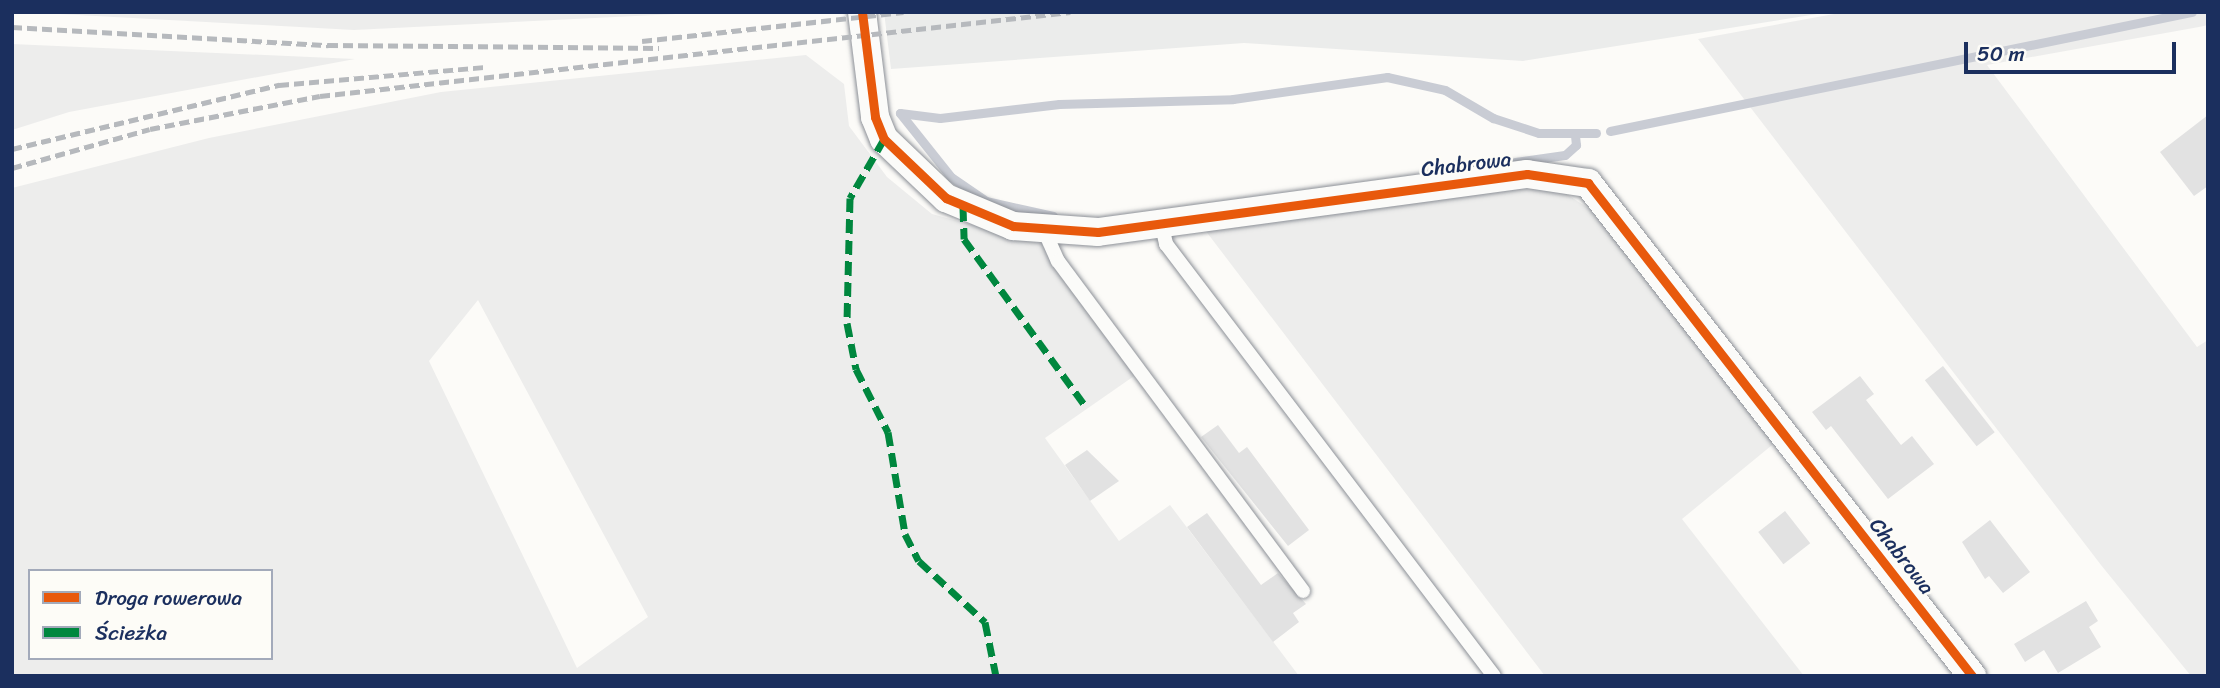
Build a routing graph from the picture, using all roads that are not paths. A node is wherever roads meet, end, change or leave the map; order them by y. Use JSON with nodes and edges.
{"nodes":[{"id":1,"x":862,"y":12,"type":"edge"},
{"id":2,"x":1161,"y":222,"type":"junction"},
{"id":3,"x":1044,"y":230,"type":"junction"},
{"id":4,"x":1303,"y":591,"type":"dead end"},
{"id":5,"x":1494,"y":676,"type":"edge"},
{"id":6,"x":1972,"y":676,"type":"edge"}],
"edges":[{"from":1,"to":3,"type":"street","name":"Chabrowa"},
{"from":2,"to":3,"type":"street","name":"Chabrowa"},
{"from":2,"to":5,"type":"lane"},
{"from":2,"to":6,"type":"street","name":"Chabrowa"},
{"from":3,"to":4,"type":"lane"}]}
